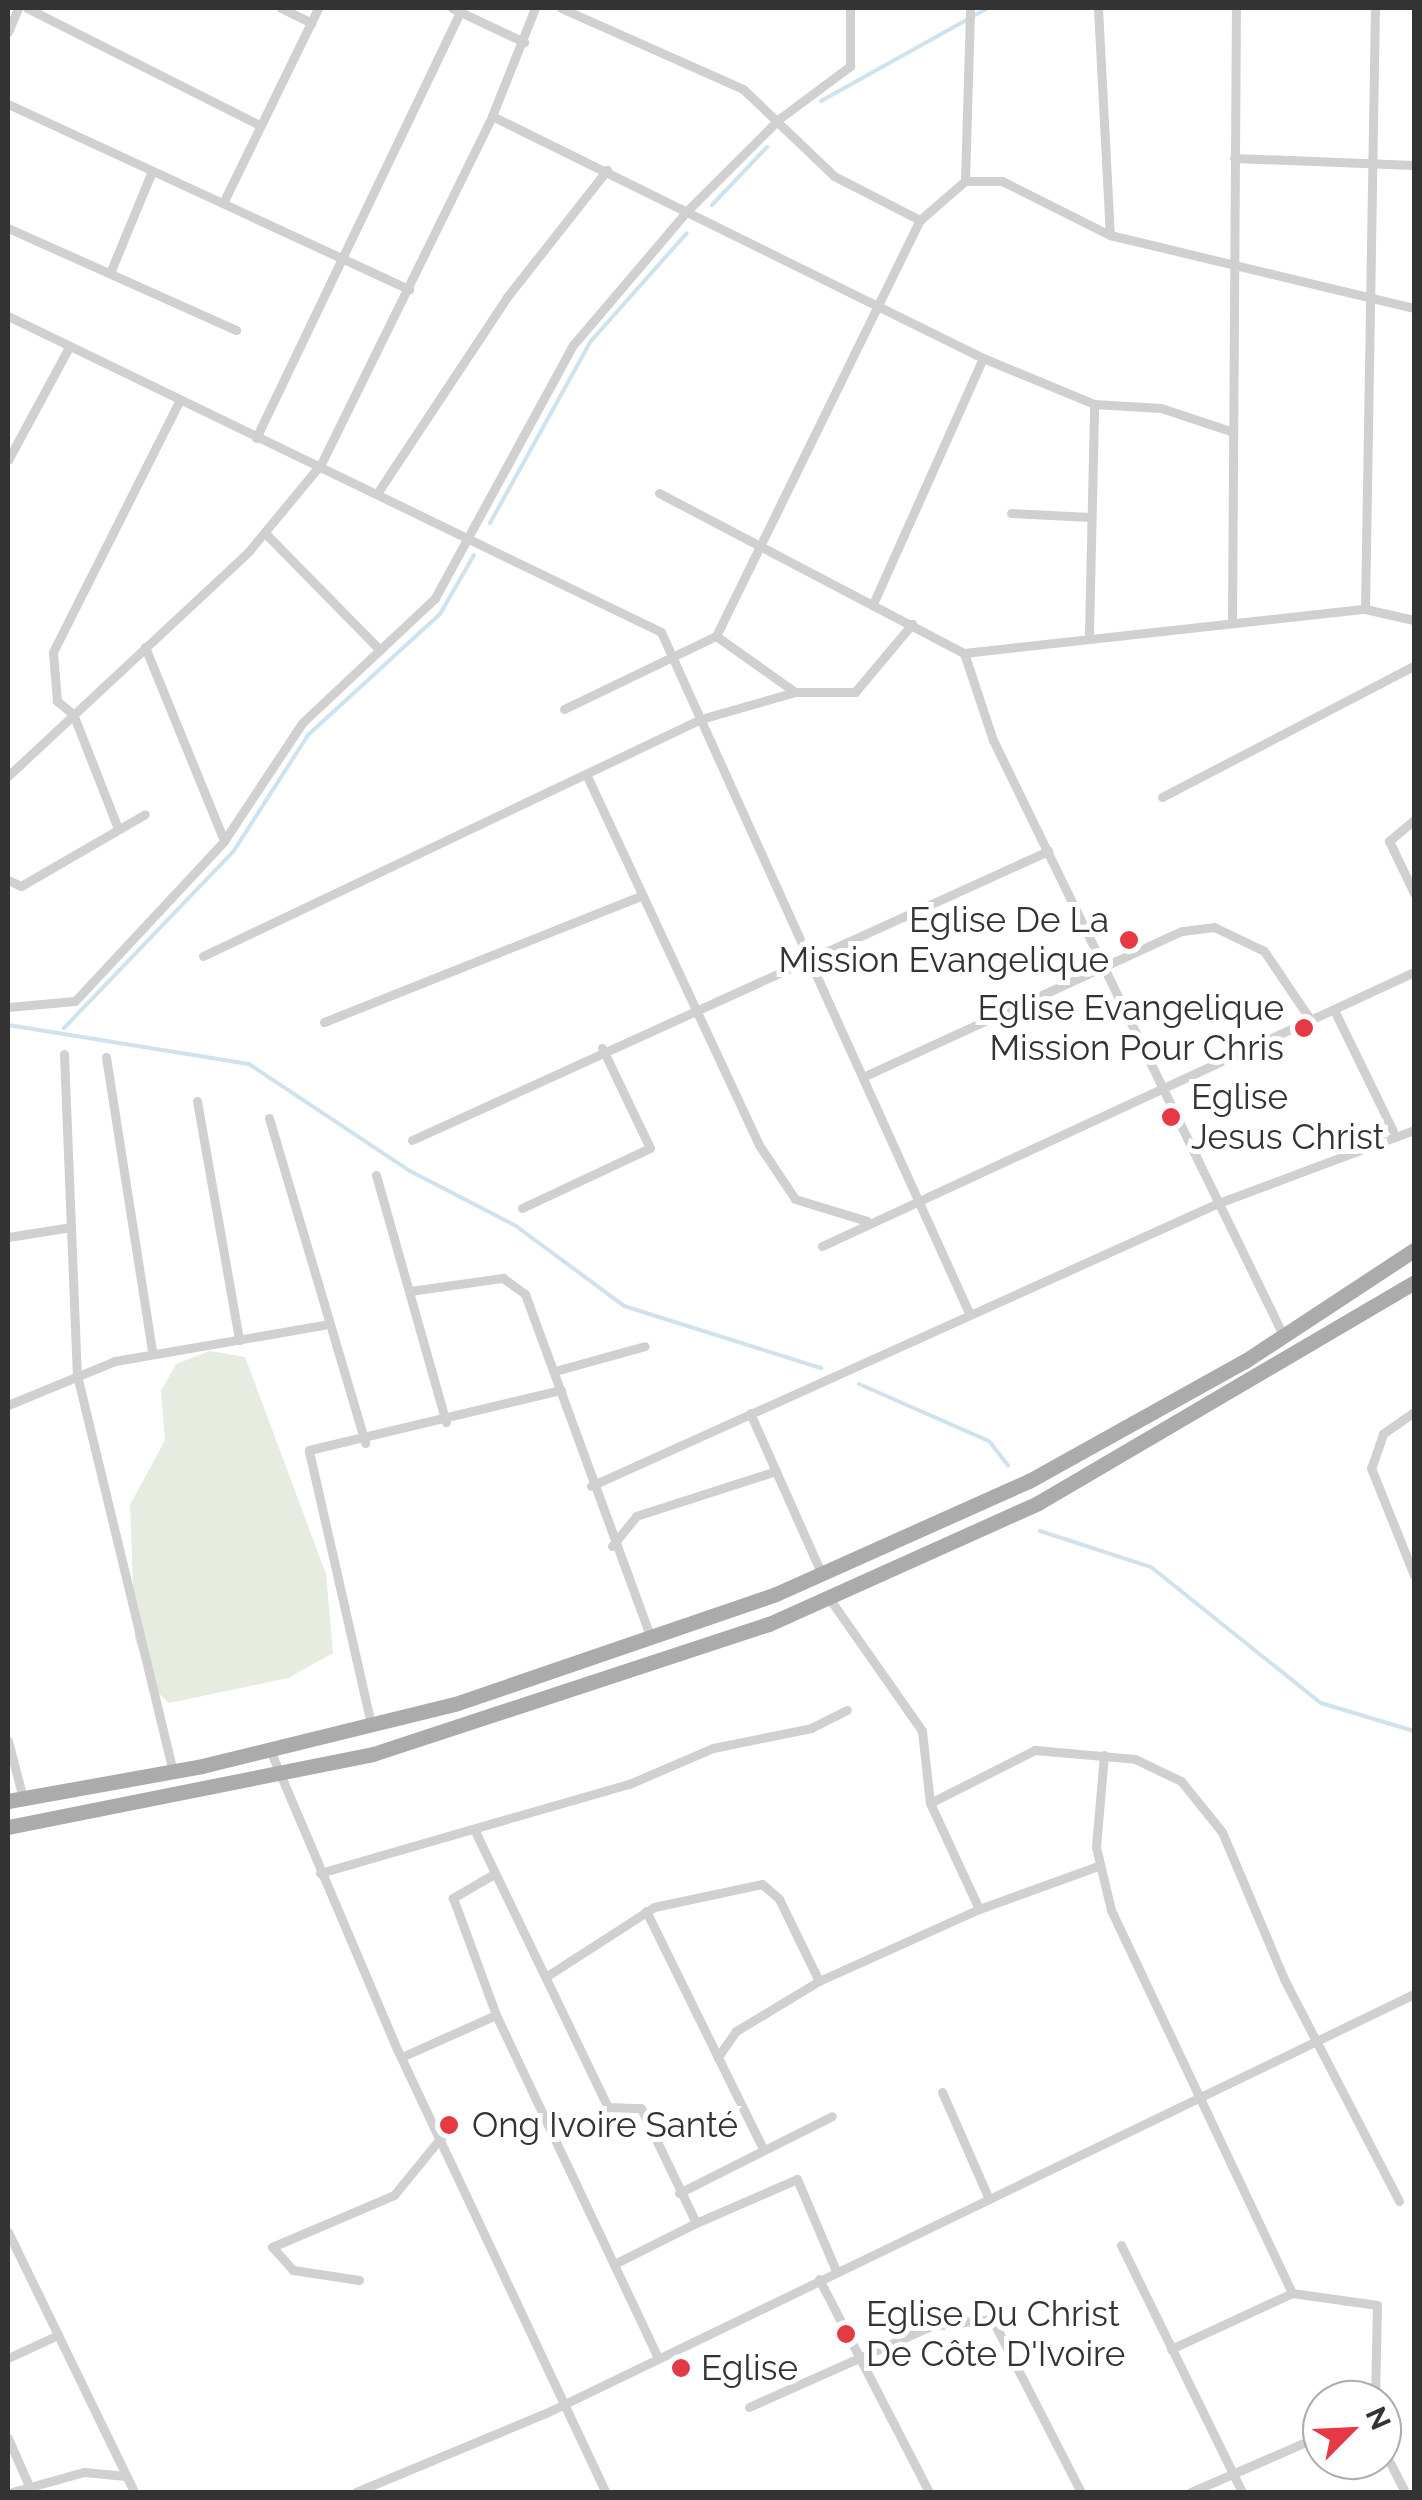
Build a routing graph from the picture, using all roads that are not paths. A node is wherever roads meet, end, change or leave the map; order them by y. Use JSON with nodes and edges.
{"nodes":[{"id":1,"x":18,"y":8,"type":"edge"},
{"id":2,"x":27,"y":8,"type":"edge"},
{"id":3,"x":280,"y":8,"type":"edge"},
{"id":4,"x":318,"y":8,"type":"edge"},
{"id":5,"x":534,"y":8,"type":"edge"},
{"id":6,"x":560,"y":8,"type":"edge"},
{"id":7,"x":850,"y":8,"type":"edge"},
{"id":8,"x":970,"y":8,"type":"edge"},
{"id":9,"x":1098,"y":8,"type":"edge"},
{"id":10,"x":1236,"y":8,"type":"edge"},
{"id":11,"x":1375,"y":8,"type":"edge"},
{"id":12,"x":456,"y":9,"type":"edge"},
{"id":13,"x":312,"y":23,"type":"junction"},
{"id":14,"x":8,"y":32,"type":"edge"},
{"id":15,"x":524,"y":42,"type":"junction"},
{"id":16,"x":8,"y":104,"type":"edge"},
{"id":17,"x":492,"y":116,"type":"junction"},
{"id":18,"x":779,"y":119,"type":"junction"},
{"id":19,"x":260,"y":126,"type":"junction"},
{"id":20,"x":1234,"y":158,"type":"junction"},
{"id":21,"x":1372,"y":163,"type":"junction"},
{"id":22,"x":1414,"y":165,"type":"edge"},
{"id":23,"x":606,"y":170,"type":"junction"},
{"id":24,"x":152,"y":171,"type":"junction"},
{"id":25,"x":965,"y":182,"type":"junction"},
{"id":26,"x":224,"y":200,"type":"junction"},
{"id":27,"x":688,"y":210,"type":"junction"},
{"id":28,"x":920,"y":220,"type":"junction"},
{"id":29,"x":8,"y":228,"type":"edge"},
{"id":30,"x":1110,"y":236,"type":"junction"},
{"id":31,"x":339,"y":256,"type":"junction"},
{"id":32,"x":1232,"y":268,"type":"junction"},
{"id":33,"x":110,"y":273,"type":"junction"},
{"id":34,"x":408,"y":289,"type":"junction"},
{"id":35,"x":1373,"y":301,"type":"junction"},
{"id":36,"x":880,"y":302,"type":"junction"},
{"id":37,"x":1414,"y":308,"type":"edge"},
{"id":38,"x":8,"y":316,"type":"edge"},
{"id":39,"x":236,"y":330,"type":"dead end"},
{"id":40,"x":69,"y":347,"type":"junction"},
{"id":41,"x":982,"y":358,"type":"junction"},
{"id":42,"x":179,"y":401,"type":"junction"},
{"id":43,"x":1094,"y":404,"type":"junction"},
{"id":44,"x":1230,"y":431,"type":"junction"},
{"id":45,"x":256,"y":438,"type":"junction"},
{"id":46,"x":8,"y":460,"type":"edge"},
{"id":47,"x":321,"y":464,"type":"junction"},
{"id":48,"x":378,"y":492,"type":"junction"},
{"id":49,"x":659,"y":493,"type":"dead end"},
{"id":50,"x":1011,"y":514,"type":"dead end"},
{"id":51,"x":1090,"y":517,"type":"junction"},
{"id":52,"x":264,"y":533,"type":"junction"},
{"id":53,"x":466,"y":535,"type":"junction"},
{"id":54,"x":762,"y":545,"type":"junction"},
{"id":55,"x":873,"y":604,"type":"junction"},
{"id":56,"x":1365,"y":610,"type":"junction"},
{"id":57,"x":1232,"y":622,"type":"junction"},
{"id":58,"x":1414,"y":622,"type":"edge"},
{"id":59,"x":912,"y":624,"type":"junction"},
{"id":60,"x":1089,"y":633,"type":"junction"},
{"id":61,"x":716,"y":636,"type":"junction"},
{"id":62,"x":145,"y":646,"type":"junction"},
{"id":63,"x":380,"y":650,"type":"junction"},
{"id":64,"x":964,"y":653,"type":"junction"},
{"id":65,"x":676,"y":661,"type":"junction"},
{"id":66,"x":1414,"y":666,"type":"edge"},
{"id":67,"x":795,"y":692,"type":"junction"},
{"id":68,"x":564,"y":709,"type":"dead end"},
{"id":69,"x":73,"y":714,"type":"junction"},
{"id":70,"x":700,"y":719,"type":"junction"},
{"id":71,"x":8,"y":776,"type":"edge"},
{"id":72,"x":588,"y":776,"type":"junction"},
{"id":73,"x":1162,"y":797,"type":"dead end"},
{"id":74,"x":144,"y":814,"type":"dead end"},
{"id":75,"x":1414,"y":820,"type":"edge"},
{"id":76,"x":118,"y":826,"type":"junction"},
{"id":77,"x":224,"y":840,"type":"junction"},
{"id":78,"x":1048,"y":851,"type":"junction"},
{"id":79,"x":8,"y":880,"type":"edge"},
{"id":80,"x":1414,"y":893,"type":"edge"},
{"id":81,"x":640,"y":896,"type":"junction"},
{"id":82,"x":808,"y":954,"type":"junction"},
{"id":83,"x":203,"y":956,"type":"dead end"},
{"id":84,"x":1106,"y":963,"type":"junction"},
{"id":85,"x":1414,"y":972,"type":"edge"},
{"id":86,"x":696,"y":1006,"type":"junction"},
{"id":87,"x":8,"y":1007,"type":"edge"},
{"id":88,"x":1336,"y":1012,"type":"junction"},
{"id":89,"x":324,"y":1022,"type":"dead end"},
{"id":90,"x":1312,"y":1022,"type":"junction"},
{"id":91,"x":602,"y":1048,"type":"junction"},
{"id":92,"x":64,"y":1054,"type":"dead end"},
{"id":93,"x":106,"y":1057,"type":"dead end"},
{"id":94,"x":868,"y":1075,"type":"junction"},
{"id":95,"x":1162,"y":1088,"type":"junction"},
{"id":96,"x":197,"y":1101,"type":"dead end"},
{"id":97,"x":269,"y":1118,"type":"dead end"},
{"id":98,"x":1414,"y":1130,"type":"edge"},
{"id":99,"x":1393,"y":1132,"type":"junction"},
{"id":100,"x":412,"y":1140,"type":"dead end"},
{"id":101,"x":376,"y":1175,"type":"dead end"},
{"id":102,"x":918,"y":1194,"type":"junction"},
{"id":103,"x":1216,"y":1204,"type":"junction"},
{"id":104,"x":522,"y":1208,"type":"dead end"},
{"id":105,"x":869,"y":1221,"type":"junction"},
{"id":106,"x":71,"y":1226,"type":"junction"},
{"id":107,"x":8,"y":1237,"type":"edge"},
{"id":108,"x":822,"y":1246,"type":"dead end"},
{"id":109,"x":1414,"y":1250,"type":"edge"},
{"id":110,"x":1414,"y":1282,"type":"edge"},
{"id":111,"x":410,"y":1292,"type":"junction"},
{"id":112,"x":969,"y":1313,"type":"junction"},
{"id":113,"x":324,"y":1325,"type":"junction"},
{"id":114,"x":1284,"y":1337,"type":"junction"},
{"id":115,"x":240,"y":1340,"type":"junction"},
{"id":116,"x":645,"y":1346,"type":"dead end"},
{"id":117,"x":152,"y":1352,"type":"junction"},
{"id":118,"x":554,"y":1372,"type":"junction"},
{"id":119,"x":77,"y":1376,"type":"junction"},
{"id":120,"x":561,"y":1390,"type":"junction"},
{"id":121,"x":8,"y":1405,"type":"edge"},
{"id":122,"x":750,"y":1412,"type":"junction"},
{"id":123,"x":1414,"y":1412,"type":"edge"},
{"id":124,"x":446,"y":1422,"type":"junction"},
{"id":125,"x":365,"y":1442,"type":"junction"},
{"id":126,"x":776,"y":1472,"type":"junction"},
{"id":127,"x":591,"y":1486,"type":"junction"},
{"id":128,"x":612,"y":1546,"type":"junction"},
{"id":129,"x":1414,"y":1574,"type":"edge"},
{"id":130,"x":822,"y":1575,"type":"junction"},
{"id":131,"x":830,"y":1598,"type":"junction"},
{"id":132,"x":652,"y":1641,"type":"junction"},
{"id":133,"x":846,"y":1710,"type":"dead end"},
{"id":134,"x":371,"y":1724,"type":"junction"},
{"id":135,"x":8,"y":1741,"type":"edge"},
{"id":136,"x":270,"y":1749,"type":"junction"},
{"id":137,"x":1104,"y":1756,"type":"junction"},
{"id":138,"x":173,"y":1771,"type":"junction"},
{"id":139,"x":276,"y":1774,"type":"junction"},
{"id":140,"x":15,"y":1799,"type":"edge"},
{"id":141,"x":930,"y":1802,"type":"junction"},
{"id":142,"x":8,"y":1827,"type":"edge"},
{"id":143,"x":474,"y":1829,"type":"junction"},
{"id":144,"x":1098,"y":1866,"type":"junction"},
{"id":145,"x":320,"y":1873,"type":"junction"},
{"id":146,"x":494,"y":1874,"type":"junction"},
{"id":147,"x":979,"y":1910,"type":"junction"},
{"id":148,"x":646,"y":1911,"type":"junction"},
{"id":149,"x":548,"y":1976,"type":"junction"},
{"id":150,"x":819,"y":1981,"type":"junction"},
{"id":151,"x":1414,"y":1994,"type":"edge"},
{"id":152,"x":496,"y":2016,"type":"junction"},
{"id":153,"x":1318,"y":2045,"type":"junction"},
{"id":154,"x":406,"y":2056,"type":"junction"},
{"id":155,"x":718,"y":2057,"type":"junction"},
{"id":156,"x":942,"y":2092,"type":"dead end"},
{"id":157,"x":1200,"y":2096,"type":"junction"},
{"id":158,"x":832,"y":2116,"type":"dead end"},
{"id":159,"x":443,"y":2135,"type":"junction"},
{"id":160,"x":764,"y":2149,"type":"junction"},
{"id":161,"x":679,"y":2194,"type":"junction"},
{"id":162,"x":989,"y":2199,"type":"junction"},
{"id":163,"x":1400,"y":2201,"type":"dead end"},
{"id":164,"x":696,"y":2223,"type":"junction"},
{"id":165,"x":8,"y":2232,"type":"edge"},
{"id":166,"x":1121,"y":2245,"type":"dead end"},
{"id":167,"x":614,"y":2264,"type":"junction"},
{"id":168,"x":836,"y":2270,"type":"junction"},
{"id":169,"x":819,"y":2279,"type":"junction"},
{"id":170,"x":360,"y":2280,"type":"dead end"},
{"id":171,"x":1292,"y":2293,"type":"junction"},
{"id":172,"x":58,"y":2335,"type":"junction"},
{"id":173,"x":1171,"y":2349,"type":"junction"},
{"id":174,"x":858,"y":2356,"type":"junction"},
{"id":175,"x":8,"y":2358,"type":"edge"},
{"id":176,"x":658,"y":2358,"type":"junction"},
{"id":177,"x":1376,"y":2380,"type":"edge"},
{"id":178,"x":565,"y":2403,"type":"junction"},
{"id":179,"x":749,"y":2407,"type":"dead end"},
{"id":180,"x":8,"y":2438,"type":"edge"},
{"id":181,"x":1302,"y":2443,"type":"edge"},
{"id":182,"x":1232,"y":2472,"type":"junction"},
{"id":183,"x":126,"y":2476,"type":"junction"},
{"id":184,"x":30,"y":2488,"type":"junction"},
{"id":185,"x":12,"y":2492,"type":"edge"},
{"id":186,"x":134,"y":2492,"type":"edge"},
{"id":187,"x":356,"y":2492,"type":"edge"},
{"id":188,"x":605,"y":2492,"type":"edge"},
{"id":189,"x":929,"y":2492,"type":"edge"},
{"id":190,"x":1081,"y":2492,"type":"edge"},
{"id":191,"x":1191,"y":2492,"type":"edge"},
{"id":192,"x":1242,"y":2492,"type":"edge"}],
"edges":[{"from":1,"to":14,"type":"street"},
{"from":2,"to":19,"type":"street"},
{"from":3,"to":13,"type":"street"},
{"from":4,"to":13,"type":"street"},
{"from":5,"to":15,"type":"street"},
{"from":6,"to":18,"type":"street"},
{"from":7,"to":18,"type":"street"},
{"from":8,"to":25,"type":"street"},
{"from":9,"to":30,"type":"street"},
{"from":10,"to":20,"type":"street"},
{"from":11,"to":21,"type":"street"},
{"from":12,"to":15,"type":"street"},
{"from":12,"to":31,"type":"street"},
{"from":13,"to":19,"type":"street"},
{"from":15,"to":17,"type":"street"},
{"from":16,"to":24,"type":"street"},
{"from":17,"to":23,"type":"street"},
{"from":17,"to":34,"type":"street"},
{"from":18,"to":27,"type":"street"},
{"from":18,"to":28,"type":"street"},
{"from":19,"to":26,"type":"street"},
{"from":20,"to":21,"type":"street"},
{"from":20,"to":32,"type":"street"},
{"from":21,"to":22,"type":"street"},
{"from":21,"to":35,"type":"street"},
{"from":23,"to":27,"type":"street"},
{"from":23,"to":48,"type":"street"},
{"from":24,"to":26,"type":"street"},
{"from":24,"to":33,"type":"street"},
{"from":25,"to":28,"type":"street"},
{"from":25,"to":30,"type":"street"},
{"from":26,"to":31,"type":"street"},
{"from":27,"to":36,"type":"street"},
{"from":27,"to":53,"type":"street"},
{"from":28,"to":36,"type":"street"},
{"from":29,"to":33,"type":"street"},
{"from":30,"to":32,"type":"street"},
{"from":31,"to":34,"type":"street"},
{"from":31,"to":45,"type":"street"},
{"from":32,"to":35,"type":"street"},
{"from":32,"to":44,"type":"street"},
{"from":33,"to":39,"type":"street"},
{"from":34,"to":47,"type":"street"},
{"from":35,"to":37,"type":"street"},
{"from":35,"to":56,"type":"street"},
{"from":36,"to":41,"type":"street"},
{"from":36,"to":54,"type":"street"},
{"from":38,"to":40,"type":"street"},
{"from":40,"to":42,"type":"street"},
{"from":40,"to":46,"type":"street"},
{"from":41,"to":43,"type":"street"},
{"from":41,"to":55,"type":"street"},
{"from":42,"to":45,"type":"street"},
{"from":42,"to":69,"type":"street"},
{"from":43,"to":44,"type":"street"},
{"from":43,"to":51,"type":"street"},
{"from":44,"to":57,"type":"street"},
{"from":45,"to":47,"type":"street"},
{"from":47,"to":48,"type":"street"},
{"from":47,"to":52,"type":"street"},
{"from":48,"to":53,"type":"street"},
{"from":49,"to":54,"type":"street"},
{"from":50,"to":51,"type":"street"},
{"from":51,"to":60,"type":"street"},
{"from":52,"to":62,"type":"street"},
{"from":52,"to":63,"type":"street"},
{"from":53,"to":63,"type":"street"},
{"from":53,"to":65,"type":"street"},
{"from":54,"to":55,"type":"street"},
{"from":54,"to":61,"type":"street"},
{"from":55,"to":59,"type":"street"},
{"from":56,"to":57,"type":"street"},
{"from":56,"to":58,"type":"street"},
{"from":57,"to":60,"type":"street"},
{"from":59,"to":64,"type":"street"},
{"from":59,"to":67,"type":"street"},
{"from":60,"to":64,"type":"street"},
{"from":61,"to":65,"type":"street"},
{"from":61,"to":67,"type":"street"},
{"from":62,"to":69,"type":"street"},
{"from":62,"to":77,"type":"street"},
{"from":63,"to":77,"type":"street"},
{"from":64,"to":78,"type":"street"},
{"from":65,"to":68,"type":"street"},
{"from":65,"to":70,"type":"street"},
{"from":66,"to":73,"type":"street"},
{"from":67,"to":70,"type":"street"},
{"from":69,"to":71,"type":"street"},
{"from":69,"to":76,"type":"street"},
{"from":70,"to":72,"type":"street"},
{"from":70,"to":82,"type":"street"},
{"from":72,"to":81,"type":"street"},
{"from":72,"to":83,"type":"street"},
{"from":74,"to":76,"type":"street"},
{"from":75,"to":80,"type":"street"},
{"from":76,"to":79,"type":"street"},
{"from":77,"to":87,"type":"street"},
{"from":78,"to":82,"type":"street"},
{"from":78,"to":84,"type":"street"},
{"from":81,"to":86,"type":"street"},
{"from":81,"to":89,"type":"street"},
{"from":82,"to":86,"type":"street"},
{"from":82,"to":94,"type":"street"},
{"from":84,"to":90,"type":"street"},
{"from":84,"to":94,"type":"street"},
{"from":84,"to":95,"type":"street"},
{"from":85,"to":88,"type":"street"},
{"from":86,"to":91,"type":"street"},
{"from":86,"to":105,"type":"street"},
{"from":88,"to":90,"type":"street"},
{"from":88,"to":99,"type":"street"},
{"from":90,"to":95,"type":"street"},
{"from":91,"to":100,"type":"street"},
{"from":91,"to":104,"type":"street"},
{"from":92,"to":106,"type":"street"},
{"from":93,"to":117,"type":"street"},
{"from":94,"to":102,"type":"street"},
{"from":95,"to":102,"type":"street"},
{"from":95,"to":103,"type":"street"},
{"from":96,"to":115,"type":"street"},
{"from":97,"to":113,"type":"street"},
{"from":98,"to":99,"type":"street"},
{"from":99,"to":103,"type":"street"},
{"from":101,"to":111,"type":"street"},
{"from":102,"to":105,"type":"street"},
{"from":102,"to":112,"type":"street"},
{"from":103,"to":112,"type":"street"},
{"from":103,"to":114,"type":"street"},
{"from":105,"to":108,"type":"street"},
{"from":106,"to":107,"type":"street"},
{"from":106,"to":119,"type":"street"},
{"from":109,"to":114,"type":"main road"},
{"from":110,"to":131,"type":"main road"},
{"from":111,"to":118,"type":"street"},
{"from":111,"to":124,"type":"street"},
{"from":112,"to":122,"type":"street"},
{"from":113,"to":115,"type":"street"},
{"from":113,"to":125,"type":"street"},
{"from":114,"to":130,"type":"main road"},
{"from":115,"to":117,"type":"street"},
{"from":116,"to":118,"type":"street"},
{"from":117,"to":119,"type":"street"},
{"from":118,"to":120,"type":"street"},
{"from":119,"to":121,"type":"street"},
{"from":119,"to":138,"type":"street"},
{"from":120,"to":124,"type":"street"},
{"from":120,"to":127,"type":"street"},
{"from":122,"to":126,"type":"street"},
{"from":122,"to":127,"type":"street"},
{"from":123,"to":129,"type":"street"},
{"from":124,"to":125,"type":"street"},
{"from":125,"to":134,"type":"street"},
{"from":126,"to":128,"type":"street"},
{"from":126,"to":130,"type":"street"},
{"from":127,"to":128,"type":"street"},
{"from":128,"to":132,"type":"street"},
{"from":130,"to":132,"type":"main road"},
{"from":131,"to":139,"type":"main road"},
{"from":131,"to":141,"type":"street"},
{"from":132,"to":134,"type":"main road"},
{"from":133,"to":143,"type":"street"},
{"from":134,"to":136,"type":"main road"},
{"from":135,"to":140,"type":"street"},
{"from":136,"to":138,"type":"main road"},
{"from":136,"to":139,"type":"street"},
{"from":137,"to":141,"type":"street"},
{"from":137,"to":144,"type":"street"},
{"from":137,"to":153,"type":"street"},
{"from":138,"to":140,"type":"main road"},
{"from":139,"to":142,"type":"main road"},
{"from":139,"to":145,"type":"street"},
{"from":141,"to":147,"type":"street"},
{"from":143,"to":145,"type":"street"},
{"from":143,"to":146,"type":"street"},
{"from":144,"to":147,"type":"street"},
{"from":144,"to":157,"type":"street"},
{"from":145,"to":154,"type":"street"},
{"from":146,"to":149,"type":"street"},
{"from":146,"to":152,"type":"street"},
{"from":147,"to":150,"type":"street"},
{"from":148,"to":149,"type":"street"},
{"from":148,"to":150,"type":"street"},
{"from":148,"to":155,"type":"street"},
{"from":149,"to":161,"type":"street"},
{"from":150,"to":155,"type":"street"},
{"from":151,"to":153,"type":"street"},
{"from":152,"to":154,"type":"street"},
{"from":152,"to":167,"type":"street"},
{"from":153,"to":157,"type":"street"},
{"from":153,"to":163,"type":"street"},
{"from":154,"to":159,"type":"street"},
{"from":155,"to":160,"type":"street"},
{"from":156,"to":162,"type":"street"},
{"from":157,"to":162,"type":"street"},
{"from":157,"to":171,"type":"street"},
{"from":158,"to":160,"type":"street"},
{"from":159,"to":170,"type":"street"},
{"from":159,"to":178,"type":"street"},
{"from":160,"to":161,"type":"street"},
{"from":161,"to":164,"type":"street"},
{"from":162,"to":168,"type":"street"},
{"from":164,"to":167,"type":"street"},
{"from":164,"to":168,"type":"street"},
{"from":165,"to":172,"type":"street"},
{"from":166,"to":173,"type":"street"},
{"from":167,"to":176,"type":"street"},
{"from":168,"to":169,"type":"street"},
{"from":169,"to":174,"type":"street"},
{"from":169,"to":176,"type":"street"},
{"from":171,"to":173,"type":"street"},
{"from":171,"to":177,"type":"street"},
{"from":172,"to":175,"type":"street"},
{"from":172,"to":183,"type":"street"},
{"from":173,"to":182,"type":"street"},
{"from":174,"to":179,"type":"street"},
{"from":174,"to":189,"type":"street"},
{"from":174,"to":190,"type":"street"},
{"from":176,"to":178,"type":"street"},
{"from":178,"to":187,"type":"street"},
{"from":178,"to":188,"type":"street"},
{"from":180,"to":184,"type":"street"},
{"from":181,"to":182,"type":"street"},
{"from":182,"to":191,"type":"street"},
{"from":182,"to":192,"type":"street"},
{"from":183,"to":184,"type":"street"},
{"from":183,"to":186,"type":"street"},
{"from":184,"to":185,"type":"street"}]}
